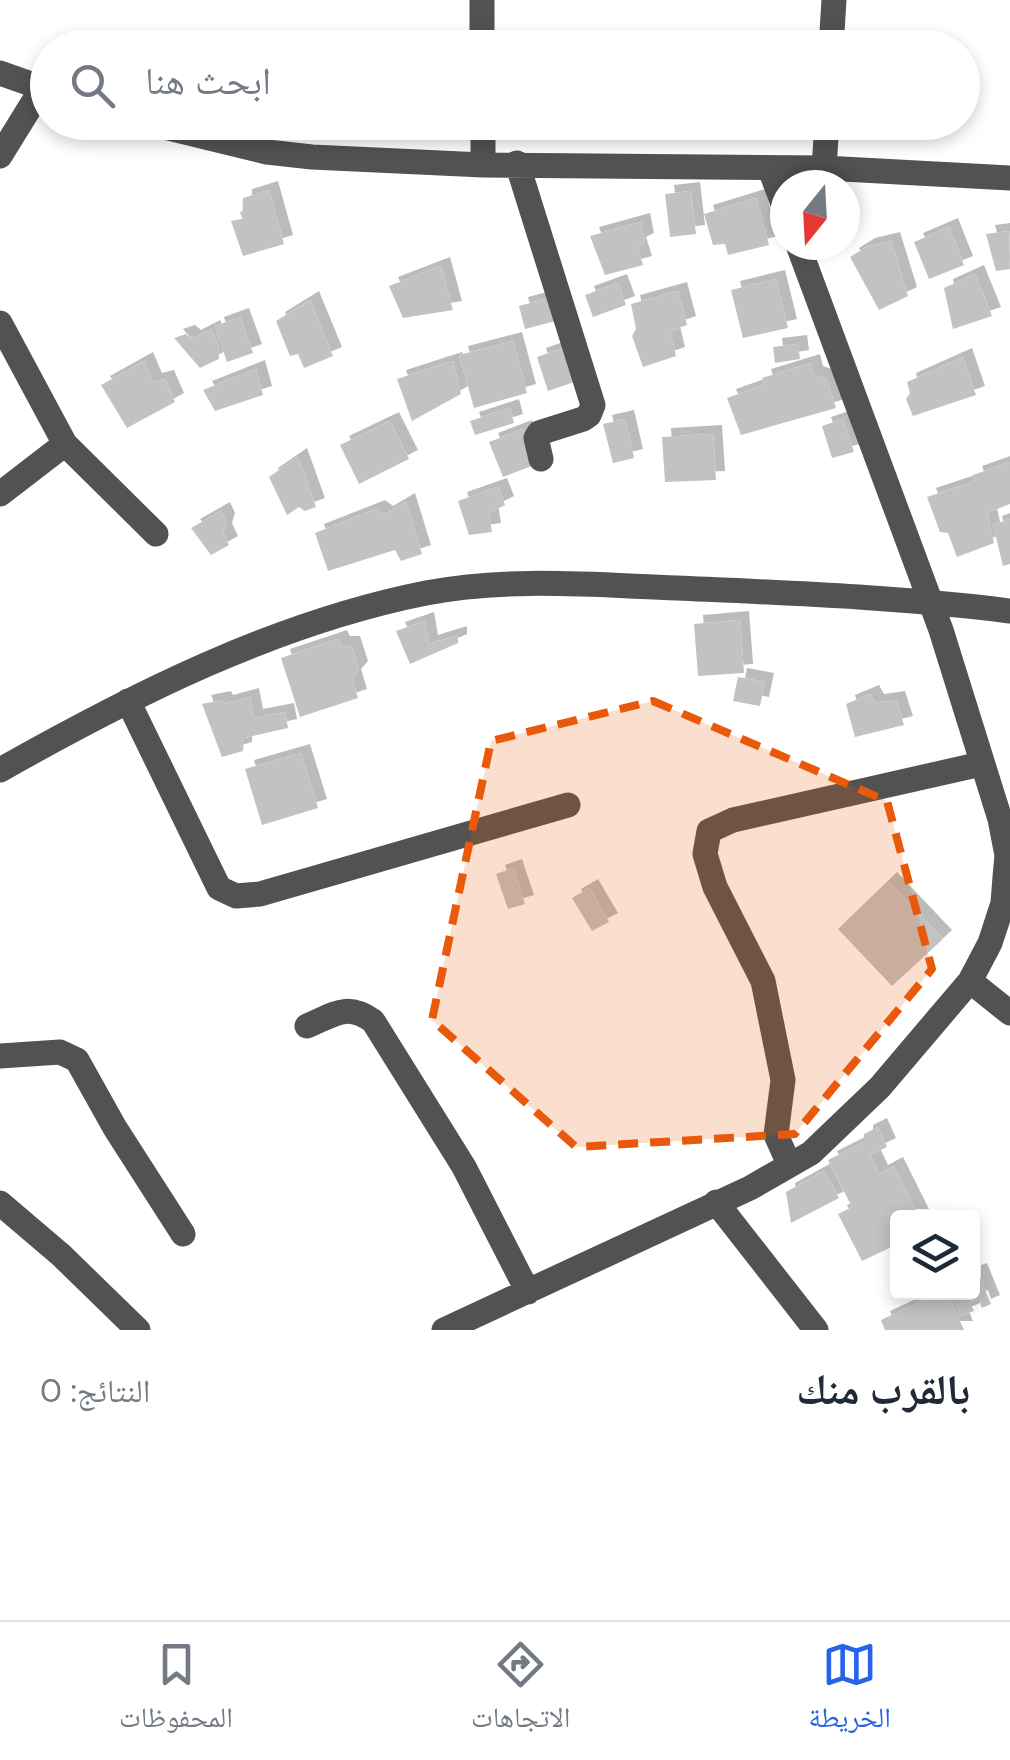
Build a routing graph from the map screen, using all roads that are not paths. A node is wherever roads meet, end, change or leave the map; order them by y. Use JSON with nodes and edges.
{"nodes":[{"id":1,"x":482,"y":0,"type":"edge"},
{"id":2,"x":834,"y":0,"type":"edge"},
{"id":3,"x":482,"y":30,"type":"edge"},
{"id":4,"x":832,"y":30,"type":"edge"},
{"id":5,"x":0,"y":72,"type":"edge"},
{"id":6,"x":30,"y":84,"type":"edge"},
{"id":7,"x":30,"y":111,"type":"edge"},
{"id":8,"x":218,"y":140,"type":"edge"},
{"id":9,"x":482,"y":140,"type":"edge"},
{"id":10,"x":826,"y":140,"type":"edge"},
{"id":11,"x":0,"y":156,"type":"edge"},
{"id":12,"x":516,"y":163,"type":"junction"},
{"id":13,"x":483,"y":165,"type":"junction"},
{"id":14,"x":824,"y":168,"type":"junction"},
{"id":15,"x":770,"y":169,"type":"joint"},
{"id":16,"x":1010,"y":178,"type":"edge"},
{"id":17,"x":804,"y":260,"type":"edge"},
{"id":18,"x":0,"y":323,"type":"edge"},
{"id":19,"x":64,"y":444,"type":"junction"},
{"id":20,"x":541,"y":459,"type":"dead end"},
{"id":21,"x":0,"y":494,"type":"edge"},
{"id":22,"x":156,"y":534,"type":"dead end"},
{"id":23,"x":930,"y":601,"type":"junction"},
{"id":24,"x":1010,"y":612,"type":"edge"},
{"id":25,"x":128,"y":701,"type":"junction"},
{"id":26,"x":981,"y":764,"type":"junction"},
{"id":27,"x":0,"y":770,"type":"edge"},
{"id":28,"x":568,"y":805,"type":"dead end"},
{"id":29,"x":970,"y":981,"type":"junction"},
{"id":30,"x":1010,"y":1014,"type":"edge"},
{"id":31,"x":306,"y":1026,"type":"dead end"},
{"id":32,"x":0,"y":1056,"type":"edge"},
{"id":33,"x":789,"y":1164,"type":"junction"},
{"id":34,"x":716,"y":1202,"type":"junction"},
{"id":35,"x":0,"y":1203,"type":"edge"},
{"id":36,"x":184,"y":1234,"type":"dead end"},
{"id":37,"x":528,"y":1292,"type":"junction"},
{"id":38,"x":138,"y":1330,"type":"edge"},
{"id":39,"x":444,"y":1330,"type":"edge"},
{"id":40,"x":816,"y":1330,"type":"edge"}],
"edges":[{"from":1,"to":3,"type":"street"},
{"from":2,"to":4,"type":"street"},
{"from":5,"to":6,"type":"street"},
{"from":7,"to":11,"type":"street"},
{"from":8,"to":13,"type":"street"},
{"from":9,"to":13,"type":"street"},
{"from":10,"to":14,"type":"street"},
{"from":12,"to":13,"type":"street"},
{"from":12,"to":15,"type":"street"},
{"from":12,"to":20,"type":"street"},
{"from":14,"to":15,"type":"street"},
{"from":14,"to":16,"type":"street"},
{"from":17,"to":23,"type":"street"},
{"from":18,"to":19,"type":"street"},
{"from":19,"to":21,"type":"street"},
{"from":19,"to":22,"type":"street"},
{"from":23,"to":24,"type":"street"},
{"from":23,"to":25,"type":"street"},
{"from":23,"to":26,"type":"street"},
{"from":25,"to":27,"type":"street"},
{"from":25,"to":28,"type":"street"},
{"from":26,"to":29,"type":"street"},
{"from":26,"to":33,"type":"street"},
{"from":29,"to":30,"type":"street"},
{"from":29,"to":33,"type":"street"},
{"from":31,"to":37,"type":"street"},
{"from":32,"to":36,"type":"street"},
{"from":33,"to":34,"type":"street"},
{"from":34,"to":37,"type":"street"},
{"from":34,"to":40,"type":"street"},
{"from":35,"to":38,"type":"street"},
{"from":37,"to":39,"type":"street"}]}
